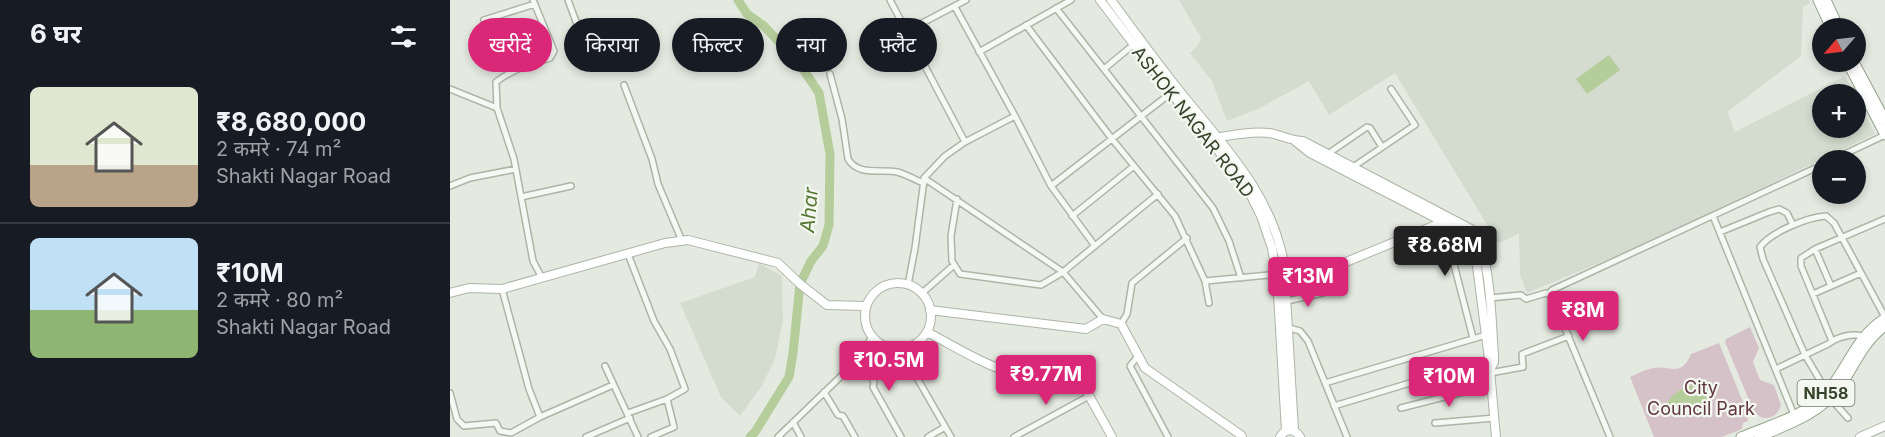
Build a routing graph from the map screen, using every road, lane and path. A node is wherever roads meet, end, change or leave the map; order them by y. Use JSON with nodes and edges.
{"nodes":[{"id":1,"x":568,"y":0,"type":"edge"},
{"id":2,"x":890,"y":0,"type":"edge"},
{"id":3,"x":966,"y":0,"type":"edge"},
{"id":4,"x":1071,"y":0,"type":"edge"},
{"id":5,"x":1100,"y":0,"type":"edge"},
{"id":6,"x":1111,"y":0,"type":"edge"},
{"id":7,"x":1818,"y":0,"type":"edge"},
{"id":8,"x":1826,"y":0,"type":"edge"},
{"id":9,"x":534,"y":2,"type":"edge"},
{"id":10,"x":955,"y":7,"type":"junction"},
{"id":11,"x":1056,"y":8,"type":"junction"},
{"id":12,"x":490,"y":18,"type":"edge"},
{"id":13,"x":575,"y":18,"type":"edge"},
{"id":14,"x":900,"y":18,"type":"edge"},
{"id":15,"x":933,"y":18,"type":"edge"},
{"id":16,"x":1826,"y":18,"type":"edge"},
{"id":17,"x":1834,"y":18,"type":"edge"},
{"id":18,"x":1026,"y":25,"type":"junction"},
{"id":19,"x":1133,"y":45,"type":"junction"},
{"id":20,"x":979,"y":51,"type":"junction"},
{"id":21,"x":1104,"y":69,"type":"junction"},
{"id":22,"x":928,"y":72,"type":"edge"},
{"id":23,"x":1854,"y":72,"type":"edge"},
{"id":24,"x":1860,"y":72,"type":"edge"},
{"id":25,"x":830,"y":74,"type":"dead end"},
{"id":26,"x":624,"y":85,"type":"dead end"},
{"id":27,"x":450,"y":89,"type":"edge"},
{"id":28,"x":1391,"y":89,"type":"dead end"},
{"id":29,"x":1171,"y":93,"type":"junction"},
{"id":30,"x":1878,"y":105,"type":"edge"},
{"id":31,"x":497,"y":108,"type":"junction"},
{"id":32,"x":1015,"y":117,"type":"junction"},
{"id":33,"x":1142,"y":117,"type":"junction"},
{"id":34,"x":1885,"y":120,"type":"edge"},
{"id":35,"x":1885,"y":135,"type":"edge"},
{"id":36,"x":1218,"y":137,"type":"junction"},
{"id":37,"x":1112,"y":139,"type":"junction"},
{"id":38,"x":1209,"y":140,"type":"junction"},
{"id":39,"x":964,"y":142,"type":"junction"},
{"id":40,"x":1382,"y":147,"type":"junction"},
{"id":41,"x":1853,"y":150,"type":"edge"},
{"id":42,"x":1328,"y":158,"type":"junction"},
{"id":43,"x":1134,"y":166,"type":"junction"},
{"id":44,"x":1353,"y":167,"type":"junction"},
{"id":45,"x":516,"y":169,"type":"junction"},
{"id":46,"x":1812,"y":170,"type":"edge"},
{"id":47,"x":924,"y":181,"type":"junction"},
{"id":48,"x":450,"y":186,"type":"edge"},
{"id":49,"x":571,"y":186,"type":"dead end"},
{"id":50,"x":1051,"y":186,"type":"junction"},
{"id":51,"x":1158,"y":194,"type":"junction"},
{"id":52,"x":521,"y":196,"type":"junction"},
{"id":53,"x":957,"y":199,"type":"junction"},
{"id":54,"x":1072,"y":216,"type":"junction"},
{"id":55,"x":1713,"y":216,"type":"junction"},
{"id":56,"x":1441,"y":218,"type":"junction"},
{"id":57,"x":1885,"y":219,"type":"edge"},
{"id":58,"x":1793,"y":225,"type":"junction"},
{"id":59,"x":1719,"y":232,"type":"junction"},
{"id":60,"x":1842,"y":237,"type":"junction"},
{"id":61,"x":1186,"y":238,"type":"junction"},
{"id":62,"x":682,"y":241,"type":"junction"},
{"id":63,"x":1095,"y":246,"type":"junction"},
{"id":64,"x":1815,"y":249,"type":"junction"},
{"id":65,"x":628,"y":254,"type":"junction"},
{"id":66,"x":954,"y":265,"type":"junction"},
{"id":67,"x":1063,"y":272,"type":"junction"},
{"id":68,"x":1861,"y":273,"type":"junction"},
{"id":69,"x":542,"y":278,"type":"junction"},
{"id":70,"x":1241,"y":278,"type":"junction"},
{"id":71,"x":1277,"y":278,"type":"junction"},
{"id":72,"x":1205,"y":281,"type":"junction"},
{"id":73,"x":1286,"y":281,"type":"junction"},
{"id":74,"x":908,"y":285,"type":"junction"},
{"id":75,"x":1831,"y":286,"type":"junction"},
{"id":76,"x":502,"y":289,"type":"junction"},
{"id":77,"x":1323,"y":293,"type":"dead end"},
{"id":78,"x":450,"y":294,"type":"edge"},
{"id":79,"x":921,"y":294,"type":"junction"},
{"id":80,"x":1548,"y":294,"type":"junction"},
{"id":81,"x":1813,"y":294,"type":"junction"},
{"id":82,"x":1489,"y":298,"type":"junction"},
{"id":83,"x":1287,"y":301,"type":"junction"},
{"id":84,"x":1209,"y":303,"type":"dead end"},
{"id":85,"x":866,"y":306,"type":"junction"},
{"id":86,"x":930,"y":310,"type":"junction"},
{"id":87,"x":1885,"y":318,"type":"edge"},
{"id":88,"x":1103,"y":319,"type":"junction"},
{"id":89,"x":1121,"y":324,"type":"junction"},
{"id":90,"x":1885,"y":326,"type":"edge"},
{"id":91,"x":1289,"y":328,"type":"junction"},
{"id":92,"x":927,"y":332,"type":"junction"},
{"id":93,"x":1486,"y":334,"type":"junction"},
{"id":94,"x":872,"y":336,"type":"junction"},
{"id":95,"x":1569,"y":336,"type":"junction"},
{"id":96,"x":1862,"y":336,"type":"junction"},
{"id":97,"x":1473,"y":338,"type":"junction"},
{"id":98,"x":1832,"y":341,"type":"junction"},
{"id":99,"x":901,"y":350,"type":"junction"},
{"id":100,"x":1805,"y":355,"type":"junction"},
{"id":101,"x":1138,"y":356,"type":"junction"},
{"id":102,"x":861,"y":357,"type":"junction"},
{"id":103,"x":1489,"y":359,"type":"junction"},
{"id":104,"x":605,"y":366,"type":"dead end"},
{"id":105,"x":1776,"y":369,"type":"junction"},
{"id":106,"x":1490,"y":372,"type":"junction"},
{"id":107,"x":1325,"y":382,"type":"junction"},
{"id":108,"x":613,"y":385,"type":"junction"},
{"id":109,"x":1491,"y":385,"type":"junction"},
{"id":110,"x":824,"y":392,"type":"junction"},
{"id":111,"x":450,"y":393,"type":"edge"},
{"id":112,"x":1828,"y":395,"type":"junction"},
{"id":113,"x":1089,"y":396,"type":"junction"},
{"id":114,"x":668,"y":399,"type":"junction"},
{"id":115,"x":1334,"y":406,"type":"junction"},
{"id":116,"x":1401,"y":408,"type":"dead end"},
{"id":117,"x":1794,"y":415,"type":"junction"},
{"id":118,"x":629,"y":416,"type":"junction"},
{"id":119,"x":540,"y":417,"type":"junction"},
{"id":120,"x":1494,"y":417,"type":"junction"},
{"id":121,"x":1848,"y":418,"type":"dead end"},
{"id":122,"x":793,"y":422,"type":"junction"},
{"id":123,"x":1435,"y":423,"type":"dead end"},
{"id":124,"x":1885,"y":426,"type":"edge"},
{"id":125,"x":945,"y":427,"type":"junction"},
{"id":126,"x":1287,"y":433,"type":"edge"},
{"id":127,"x":1110,"y":436,"type":"edge"},
{"id":128,"x":586,"y":437,"type":"edge"},
{"id":129,"x":638,"y":437,"type":"edge"},
{"id":130,"x":651,"y":437,"type":"edge"},
{"id":131,"x":778,"y":437,"type":"edge"},
{"id":132,"x":801,"y":437,"type":"edge"},
{"id":133,"x":855,"y":437,"type":"edge"},
{"id":134,"x":901,"y":437,"type":"edge"},
{"id":135,"x":928,"y":437,"type":"edge"},
{"id":136,"x":951,"y":437,"type":"edge"},
{"id":137,"x":1014,"y":437,"type":"edge"},
{"id":138,"x":1168,"y":437,"type":"edge"},
{"id":139,"x":1242,"y":437,"type":"edge"},
{"id":140,"x":1300,"y":437,"type":"edge"},
{"id":141,"x":1347,"y":437,"type":"edge"},
{"id":142,"x":1496,"y":437,"type":"edge"},
{"id":143,"x":1610,"y":437,"type":"edge"},
{"id":144,"x":1741,"y":437,"type":"edge"},
{"id":145,"x":1759,"y":437,"type":"edge"},
{"id":146,"x":1860,"y":437,"type":"edge"}],
"edges":[{"from":1,"to":13,"type":"street"},
{"from":2,"to":14,"type":"street"},
{"from":3,"to":10,"type":"street"},
{"from":4,"to":11,"type":"street"},
{"from":5,"to":19,"type":"street","name":"ASHOK NAGAR ROAD"},
{"from":6,"to":36,"type":"street"},
{"from":7,"to":16,"type":"highway"},
{"from":8,"to":17,"type":"highway"},
{"from":9,"to":12,"type":"street"},
{"from":9,"to":31,"type":"street"},
{"from":10,"to":15,"type":"street"},
{"from":10,"to":20,"type":"street"},
{"from":11,"to":18,"type":"street"},
{"from":11,"to":21,"type":"street"},
{"from":18,"to":20,"type":"street"},
{"from":18,"to":37,"type":"street"},
{"from":19,"to":21,"type":"street"},
{"from":19,"to":29,"type":"street","name":"ASHOK NAGAR ROAD"},
{"from":20,"to":32,"type":"street"},
{"from":21,"to":33,"type":"street"},
{"from":22,"to":39,"type":"street"},
{"from":23,"to":30,"type":"highway"},
{"from":24,"to":30,"type":"highway"},
{"from":25,"to":47,"type":"street"},
{"from":26,"to":62,"type":"street"},
{"from":27,"to":31,"type":"street"},
{"from":28,"to":40,"type":"street"},
{"from":29,"to":33,"type":"street"},
{"from":29,"to":38,"type":"street","name":"ASHOK NAGAR ROAD"},
{"from":30,"to":34,"type":"highway"},
{"from":30,"to":35,"type":"highway"},
{"from":31,"to":45,"type":"street"},
{"from":32,"to":39,"type":"street"},
{"from":32,"to":50,"type":"street"},
{"from":33,"to":37,"type":"street"},
{"from":33,"to":70,"type":"street"},
{"from":35,"to":41,"type":"street"},
{"from":36,"to":38,"type":"street"},
{"from":36,"to":42,"type":"street"},
{"from":36,"to":73,"type":"street"},
{"from":37,"to":43,"type":"street"},
{"from":37,"to":50,"type":"street"},
{"from":38,"to":71,"type":"street","name":"ASHOK NAGAR ROAD"},
{"from":39,"to":47,"type":"street"},
{"from":40,"to":42,"type":"street"},
{"from":40,"to":44,"type":"street"},
{"from":42,"to":44,"type":"street"},
{"from":42,"to":56,"type":"street"},
{"from":43,"to":51,"type":"street"},
{"from":43,"to":54,"type":"street"},
{"from":44,"to":56,"type":"street"},
{"from":45,"to":48,"type":"street"},
{"from":45,"to":52,"type":"street"},
{"from":46,"to":55,"type":"street"},
{"from":47,"to":53,"type":"street"},
{"from":47,"to":74,"type":"street"},
{"from":49,"to":52,"type":"street"},
{"from":50,"to":54,"type":"street"},
{"from":51,"to":61,"type":"street"},
{"from":51,"to":63,"type":"street"},
{"from":52,"to":69,"type":"street"},
{"from":53,"to":66,"type":"street"},
{"from":53,"to":67,"type":"street"},
{"from":54,"to":63,"type":"street"},
{"from":55,"to":59,"type":"street"},
{"from":55,"to":80,"type":"street"},
{"from":56,"to":73,"type":"street"},
{"from":56,"to":82,"type":"street"},
{"from":56,"to":93,"type":"street"},
{"from":56,"to":97,"type":"street"},
{"from":57,"to":60,"type":"street"},
{"from":58,"to":59,"type":"street"},
{"from":58,"to":60,"type":"street"},
{"from":58,"to":100,"type":"street"},
{"from":59,"to":105,"type":"street"},
{"from":60,"to":64,"type":"street"},
{"from":60,"to":68,"type":"street"},
{"from":61,"to":72,"type":"street"},
{"from":61,"to":89,"type":"street"},
{"from":62,"to":65,"type":"street"},
{"from":62,"to":85,"type":"street"},
{"from":63,"to":67,"type":"street"},
{"from":64,"to":75,"type":"street"},
{"from":64,"to":81,"type":"street"},
{"from":65,"to":69,"type":"street"},
{"from":65,"to":114,"type":"street"},
{"from":66,"to":67,"type":"street"},
{"from":66,"to":79,"type":"street"},
{"from":67,"to":88,"type":"street"},
{"from":68,"to":75,"type":"street"},
{"from":68,"to":87,"type":"street"},
{"from":69,"to":76,"type":"street"},
{"from":70,"to":71,"type":"street"},
{"from":70,"to":72,"type":"street"},
{"from":71,"to":73,"type":"street"},
{"from":71,"to":126,"type":"street","name":"ASHOK NAGAR ROAD"},
{"from":72,"to":84,"type":"street"},
{"from":73,"to":83,"type":"street"},
{"from":74,"to":79,"type":"street"},
{"from":74,"to":85,"type":"street"},
{"from":75,"to":81,"type":"street"},
{"from":76,"to":78,"type":"street"},
{"from":76,"to":119,"type":"street"},
{"from":77,"to":83,"type":"street"},
{"from":79,"to":86,"type":"street"},
{"from":80,"to":82,"type":"street"},
{"from":80,"to":95,"type":"street"},
{"from":81,"to":98,"type":"street"},
{"from":82,"to":106,"type":"street"},
{"from":83,"to":91,"type":"street"},
{"from":85,"to":94,"type":"street"},
{"from":86,"to":88,"type":"street"},
{"from":86,"to":92,"type":"street"},
{"from":87,"to":96,"type":"highway","number":"NH58"},
{"from":88,"to":89,"type":"street"},
{"from":89,"to":101,"type":"street"},
{"from":90,"to":112,"type":"highway","number":"NH58"},
{"from":91,"to":107,"type":"street"},
{"from":91,"to":126,"type":"street"},
{"from":92,"to":99,"type":"street"},
{"from":92,"to":113,"type":"street"},
{"from":93,"to":97,"type":"street"},
{"from":93,"to":103,"type":"street"},
{"from":94,"to":99,"type":"street"},
{"from":94,"to":102,"type":"street"},
{"from":95,"to":106,"type":"street"},
{"from":95,"to":143,"type":"street"},
{"from":96,"to":98,"type":"street"},
{"from":96,"to":112,"type":"highway","number":"NH58"},
{"from":97,"to":107,"type":"street"},
{"from":98,"to":100,"type":"street"},
{"from":99,"to":125,"type":"street"},
{"from":100,"to":105,"type":"street"},
{"from":100,"to":112,"type":"street"},
{"from":101,"to":138,"type":"street"},
{"from":101,"to":139,"type":"street"},
{"from":102,"to":110,"type":"street"},
{"from":102,"to":134,"type":"street"},
{"from":103,"to":106,"type":"street"},
{"from":103,"to":115,"type":"street"},
{"from":104,"to":108,"type":"street"},
{"from":105,"to":117,"type":"street"},
{"from":106,"to":109,"type":"street"},
{"from":107,"to":115,"type":"street"},
{"from":108,"to":118,"type":"street"},
{"from":108,"to":119,"type":"street"},
{"from":109,"to":116,"type":"street"},
{"from":109,"to":120,"type":"street"},
{"from":110,"to":122,"type":"street"},
{"from":110,"to":133,"type":"street"},
{"from":111,"to":119,"type":"street"},
{"from":112,"to":117,"type":"highway","number":"NH58"},
{"from":112,"to":121,"type":"street"},
{"from":112,"to":145,"type":"highway","number":"NH58"},
{"from":113,"to":127,"type":"street"},
{"from":113,"to":137,"type":"street"},
{"from":114,"to":118,"type":"street"},
{"from":114,"to":130,"type":"street"},
{"from":115,"to":141,"type":"street"},
{"from":117,"to":144,"type":"highway","number":"NH58"},
{"from":118,"to":128,"type":"street"},
{"from":118,"to":129,"type":"street"},
{"from":120,"to":123,"type":"street"},
{"from":120,"to":142,"type":"street"},
{"from":122,"to":131,"type":"street"},
{"from":122,"to":132,"type":"street"},
{"from":124,"to":146,"type":"street"},
{"from":125,"to":135,"type":"street"},
{"from":125,"to":136,"type":"street"},
{"from":126,"to":140,"type":"street"}]}
